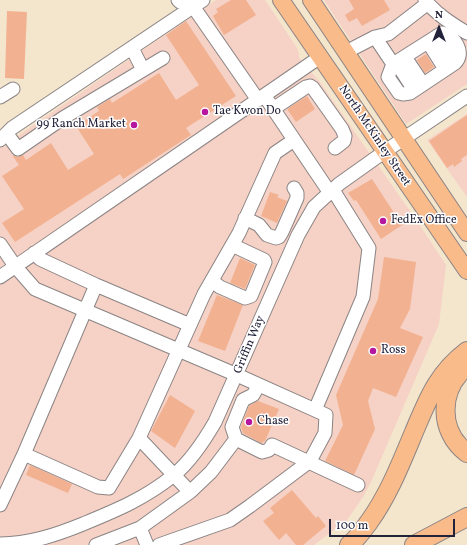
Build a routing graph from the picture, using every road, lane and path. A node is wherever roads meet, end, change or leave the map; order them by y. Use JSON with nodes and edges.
{"nodes":[{"id":1,"x":281,"y":0,"type":"edge"},
{"id":2,"x":311,"y":0,"type":"edge"},
{"id":3,"x":191,"y":2,"type":"edge"},
{"id":4,"x":426,"y":2,"type":"edge"},
{"id":5,"x":467,"y":33,"type":"edge"},
{"id":6,"x":375,"y":36,"type":"junction"},
{"id":7,"x":433,"y":39,"type":"junction"},
{"id":8,"x":132,"y":48,"type":"junction"},
{"id":9,"x":346,"y":52,"type":"junction"},
{"id":10,"x":320,"y":57,"type":"junction"},
{"id":11,"x":163,"y":58,"type":"dead end"},
{"id":12,"x":398,"y":61,"type":"junction"},
{"id":13,"x":450,"y":66,"type":"junction"},
{"id":14,"x":143,"y":70,"type":"junction"},
{"id":15,"x":418,"y":87,"type":"junction"},
{"id":16,"x":12,"y":89,"type":"dead end"},
{"id":17,"x":467,"y":96,"type":"edge"},
{"id":18,"x":0,"y":98,"type":"edge"},
{"id":19,"x":261,"y":98,"type":"junction"},
{"id":20,"x":52,"y":102,"type":"junction"},
{"id":21,"x":273,"y":109,"type":"junction"},
{"id":22,"x":63,"y":118,"type":"junction"},
{"id":23,"x":3,"y":137,"type":"edge"},
{"id":24,"x":404,"y":138,"type":"junction"},
{"id":25,"x":294,"y":140,"type":"junction"},
{"id":26,"x":335,"y":148,"type":"dead end"},
{"id":27,"x":384,"y":152,"type":"junction"},
{"id":28,"x":294,"y":188,"type":"dead end"},
{"id":29,"x":331,"y":191,"type":"junction"},
{"id":30,"x":245,"y":218,"type":"junction"},
{"id":31,"x":467,"y":233,"type":"edge"},
{"id":32,"x":0,"y":244,"type":"edge"},
{"id":33,"x":232,"y":245,"type":"junction"},
{"id":34,"x":34,"y":253,"type":"junction"},
{"id":35,"x":15,"y":266,"type":"junction"},
{"id":36,"x":467,"y":271,"type":"edge"},
{"id":37,"x":0,"y":277,"type":"edge"},
{"id":38,"x":212,"y":281,"type":"junction"},
{"id":39,"x":96,"y":285,"type":"junction"},
{"id":40,"x":85,"y":311,"type":"junction"},
{"id":41,"x":190,"y":325,"type":"junction"},
{"id":42,"x":179,"y":351,"type":"junction"},
{"id":43,"x":467,"y":352,"type":"edge"},
{"id":44,"x":467,"y":366,"type":"edge"},
{"id":45,"x":237,"y":375,"type":"junction"},
{"id":46,"x":259,"y":385,"type":"junction"},
{"id":47,"x":314,"y":410,"type":"junction"},
{"id":48,"x":139,"y":438,"type":"junction"},
{"id":49,"x":236,"y":439,"type":"junction"},
{"id":50,"x":467,"y":453,"type":"edge"},
{"id":51,"x":24,"y":454,"type":"junction"},
{"id":52,"x":310,"y":461,"type":"junction"},
{"id":53,"x":174,"y":474,"type":"junction"},
{"id":54,"x":358,"y":485,"type":"dead end"},
{"id":55,"x":190,"y":492,"type":"junction"},
{"id":56,"x":0,"y":505,"type":"edge"},
{"id":57,"x":467,"y":517,"type":"edge"},
{"id":58,"x":140,"y":528,"type":"junction"},
{"id":59,"x":0,"y":544,"type":"edge"},
{"id":60,"x":96,"y":545,"type":"edge"},
{"id":61,"x":147,"y":545,"type":"edge"},
{"id":62,"x":159,"y":545,"type":"edge"},
{"id":63,"x":349,"y":545,"type":"edge"},
{"id":64,"x":414,"y":545,"type":"edge"}],
"edges":[{"from":1,"to":10,"type":"main road","name":"North McKinley Street"},
{"from":2,"to":9,"type":"main road","name":"North McKinley Street"},
{"from":3,"to":8,"type":"street"},
{"from":3,"to":19,"type":"street"},
{"from":4,"to":5,"type":"street"},
{"from":4,"to":6,"type":"street"},
{"from":6,"to":9,"type":"street"},
{"from":6,"to":12,"type":"street"},
{"from":7,"to":12,"type":"street"},
{"from":7,"to":13,"type":"street"},
{"from":7,"to":13,"type":"street"},
{"from":8,"to":14,"type":"street"},
{"from":8,"to":20,"type":"street"},
{"from":9,"to":24,"type":"main road","name":"North McKinley Street"},
{"from":10,"to":19,"type":"street"},
{"from":10,"to":27,"type":"main road","name":"North McKinley Street"},
{"from":11,"to":14,"type":"street"},
{"from":12,"to":15,"type":"street"},
{"from":12,"to":15,"type":"street"},
{"from":13,"to":15,"type":"street"},
{"from":14,"to":22,"type":"street"},
{"from":16,"to":18,"type":"street"},
{"from":17,"to":24,"type":"street","name":"Griffin Way"},
{"from":19,"to":21,"type":"street"},
{"from":19,"to":34,"type":"street"},
{"from":20,"to":22,"type":"street"},
{"from":20,"to":23,"type":"street"},
{"from":21,"to":25,"type":"street"},
{"from":21,"to":26,"type":"street"},
{"from":22,"to":23,"type":"street"},
{"from":24,"to":27,"type":"street","name":"Griffin Way"},
{"from":24,"to":31,"type":"main road","name":"North McKinley Street"},
{"from":25,"to":29,"type":"street"},
{"from":25,"to":30,"type":"street"},
{"from":27,"to":29,"type":"street","name":"Griffin Way"},
{"from":27,"to":36,"type":"main road","name":"North McKinley Street"},
{"from":28,"to":30,"type":"street"},
{"from":29,"to":45,"type":"street","name":"Griffin Way"},
{"from":29,"to":47,"type":"street"},
{"from":30,"to":33,"type":"street"},
{"from":32,"to":35,"type":"street"},
{"from":33,"to":38,"type":"street"},
{"from":33,"to":38,"type":"street"},
{"from":34,"to":35,"type":"street"},
{"from":34,"to":39,"type":"street"},
{"from":35,"to":37,"type":"street"},
{"from":35,"to":40,"type":"street"},
{"from":38,"to":41,"type":"street"},
{"from":39,"to":40,"type":"street"},
{"from":39,"to":41,"type":"street"},
{"from":40,"to":42,"type":"street"},
{"from":40,"to":51,"type":"street"},
{"from":41,"to":42,"type":"street"},
{"from":42,"to":45,"type":"street"},
{"from":42,"to":48,"type":"street"},
{"from":43,"to":63,"type":"highway"},
{"from":44,"to":50,"type":"highway"},
{"from":45,"to":46,"type":"street"},
{"from":45,"to":53,"type":"street","name":"Griffin Way"},
{"from":46,"to":47,"type":"street"},
{"from":46,"to":49,"type":"street"},
{"from":47,"to":52,"type":"street"},
{"from":48,"to":51,"type":"street"},
{"from":48,"to":53,"type":"street"},
{"from":49,"to":52,"type":"street"},
{"from":49,"to":55,"type":"street"},
{"from":51,"to":56,"type":"street"},
{"from":52,"to":54,"type":"street"},
{"from":52,"to":62,"type":"street"},
{"from":53,"to":55,"type":"street"},
{"from":53,"to":59,"type":"street","name":"Griffin Way"},
{"from":55,"to":58,"type":"street"},
{"from":57,"to":64,"type":"highway"},
{"from":58,"to":60,"type":"street"},
{"from":58,"to":61,"type":"street"}]}
